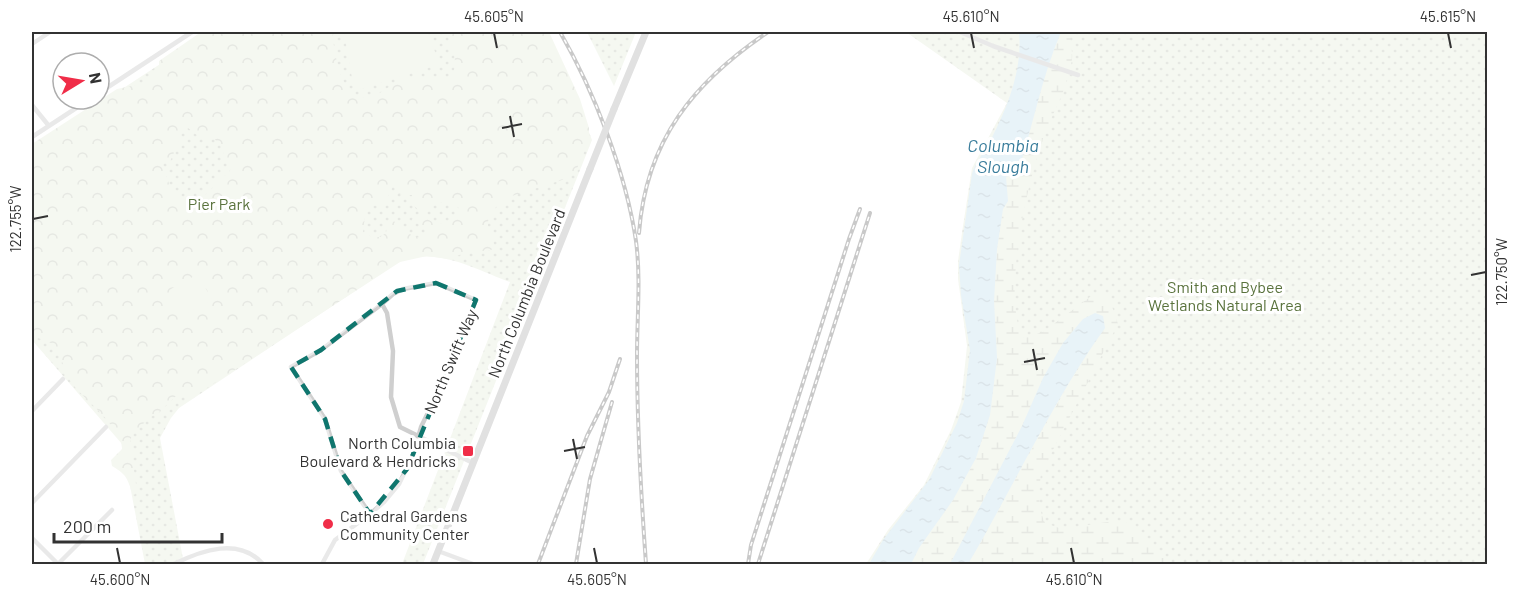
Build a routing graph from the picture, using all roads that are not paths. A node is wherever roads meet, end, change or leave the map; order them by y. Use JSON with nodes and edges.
{"nodes":[{"id":1,"x":50,"y":32,"type":"edge"},
{"id":2,"x":192,"y":32,"type":"edge"},
{"id":3,"x":645,"y":32,"type":"edge"},
{"id":4,"x":960,"y":32,"type":"edge"},
{"id":5,"x":183,"y":34,"type":"edge"},
{"id":6,"x":32,"y":44,"type":"edge"},
{"id":7,"x":1078,"y":75,"type":"dead end"},
{"id":8,"x":111,"y":85,"type":"edge"},
{"id":9,"x":32,"y":105,"type":"edge"},
{"id":10,"x":72,"y":111,"type":"edge"},
{"id":11,"x":49,"y":126,"type":"junction"},
{"id":12,"x":32,"y":137,"type":"edge"},
{"id":13,"x":382,"y":304,"type":"junction"},
{"id":14,"x":63,"y":379,"type":"dead end"},
{"id":15,"x":32,"y":411,"type":"edge"},
{"id":16,"x":106,"y":427,"type":"dead end"},
{"id":17,"x":418,"y":436,"type":"junction"},
{"id":18,"x":473,"y":463,"type":"junction"},
{"id":19,"x":32,"y":503,"type":"edge"},
{"id":20,"x":112,"y":510,"type":"dead end"},
{"id":21,"x":370,"y":514,"type":"junction"},
{"id":22,"x":32,"y":538,"type":"edge"},
{"id":23,"x":438,"y":551,"type":"junction"},
{"id":24,"x":58,"y":564,"type":"edge"},
{"id":25,"x":174,"y":564,"type":"edge"},
{"id":26,"x":263,"y":564,"type":"edge"},
{"id":27,"x":322,"y":564,"type":"edge"},
{"id":28,"x":433,"y":564,"type":"edge"},
{"id":29,"x":473,"y":564,"type":"edge"}],
"edges":[{"from":1,"to":6,"type":"street"},
{"from":2,"to":5,"type":"street"},
{"from":3,"to":18,"type":"main road","name":"North Columbia Boulevard","bridge":true},
{"from":4,"to":7,"type":"street"},
{"from":5,"to":8,"type":"street"},
{"from":9,"to":11,"type":"street"},
{"from":10,"to":11,"type":"street"},
{"from":11,"to":12,"type":"street"},
{"from":13,"to":17,"type":"street"},
{"from":13,"to":17,"type":"street","name":"North Swift Way"},
{"from":13,"to":21,"type":"street"},
{"from":14,"to":15,"type":"street"},
{"from":16,"to":19,"type":"street"},
{"from":17,"to":18,"type":"street"},
{"from":17,"to":21,"type":"street","name":"North Swift Way"},
{"from":18,"to":23,"type":"main road","name":"North Columbia Boulevard"},
{"from":20,"to":24,"type":"street"},
{"from":21,"to":27,"type":"street","name":"North Swift Way"},
{"from":22,"to":24,"type":"street"},
{"from":23,"to":28,"type":"main road","name":"North Columbia Boulevard"},
{"from":23,"to":29,"type":"street"},
{"from":25,"to":26,"type":"street"}]}
